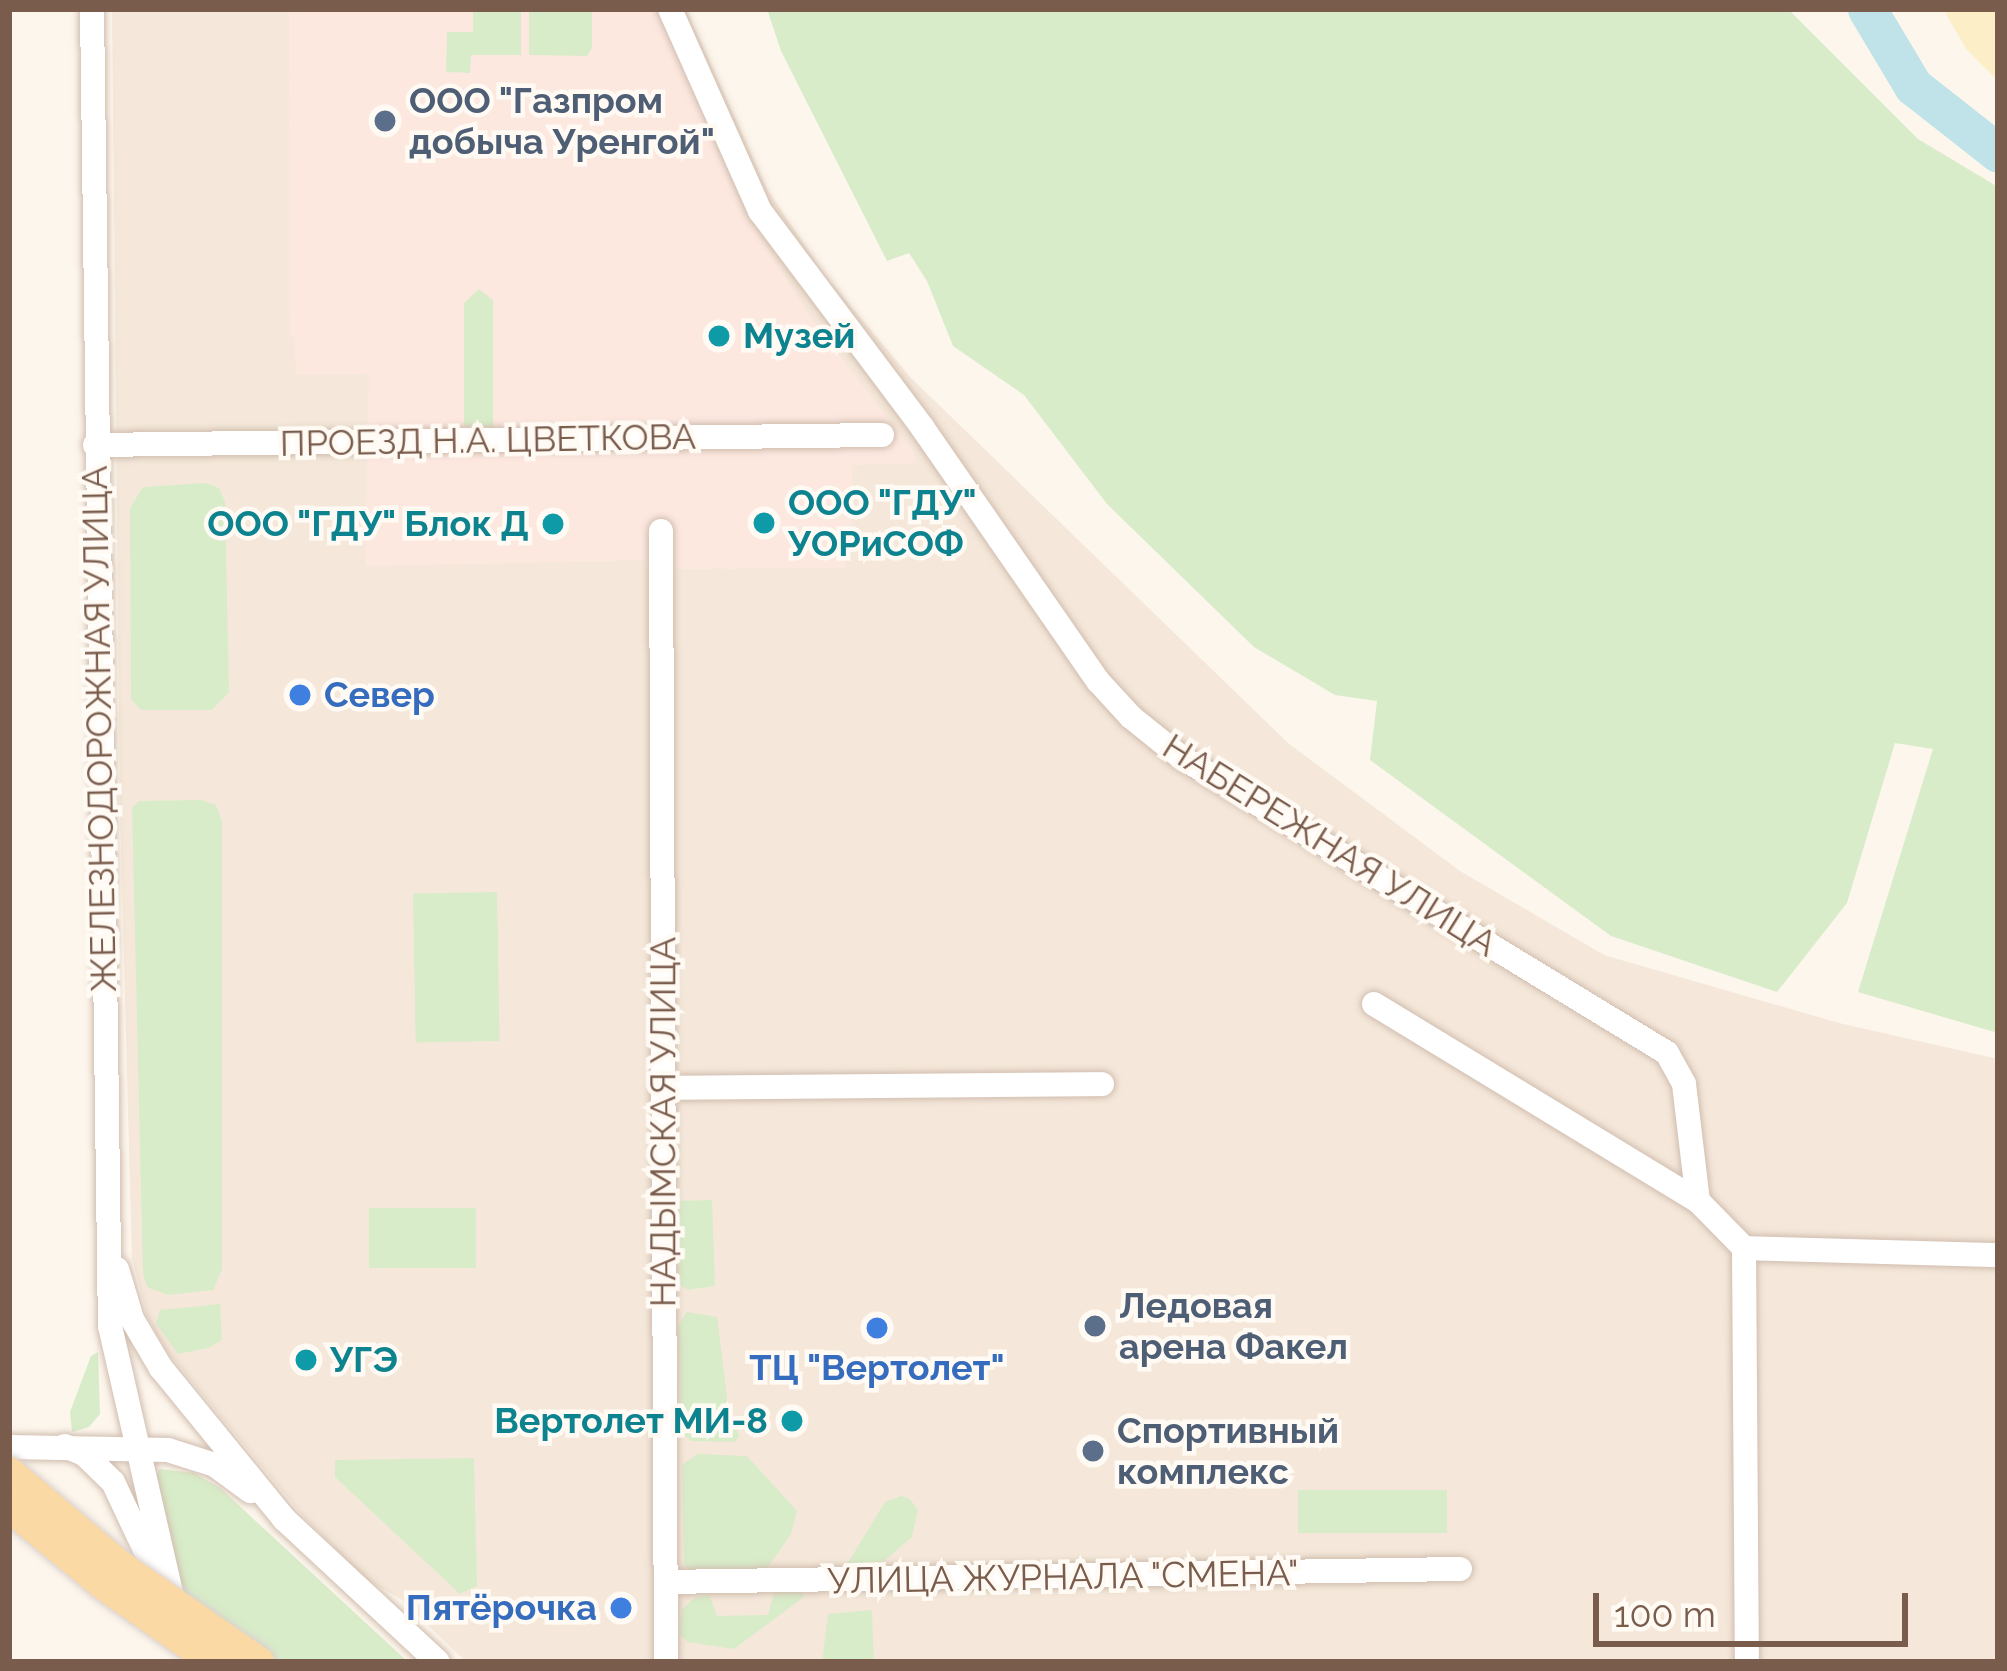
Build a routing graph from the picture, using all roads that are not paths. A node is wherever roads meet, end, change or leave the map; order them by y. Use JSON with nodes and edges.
{"nodes":[{"id":1,"x":92,"y":9,"type":"edge"},
{"id":2,"x":670,"y":9,"type":"edge"},
{"id":3,"x":882,"y":435,"type":"dead end"},
{"id":4,"x":95,"y":445,"type":"junction"},
{"id":5,"x":661,"y":531,"type":"dead end"},
{"id":6,"x":1374,"y":1004,"type":"dead end"},
{"id":7,"x":1102,"y":1084,"type":"dead end"},
{"id":8,"x":662,"y":1088,"type":"junction"},
{"id":9,"x":1698,"y":1201,"type":"junction"},
{"id":10,"x":106,"y":1226,"type":"junction"},
{"id":11,"x":1744,"y":1248,"type":"junction"},
{"id":12,"x":1998,"y":1255,"type":"edge"},
{"id":13,"x":62,"y":1445,"type":"junction"},
{"id":14,"x":138,"y":1446,"type":"junction"},
{"id":15,"x":9,"y":1447,"type":"edge"},
{"id":16,"x":9,"y":1472,"type":"edge"},
{"id":17,"x":9,"y":1507,"type":"edge"},
{"id":18,"x":284,"y":1519,"type":"junction"},
{"id":19,"x":1460,"y":1569,"type":"dead end"},
{"id":20,"x":666,"y":1582,"type":"junction"},
{"id":21,"x":186,"y":1650,"type":"edge"},
{"id":22,"x":213,"y":1662,"type":"edge"},
{"id":23,"x":259,"y":1662,"type":"edge"},
{"id":24,"x":438,"y":1662,"type":"edge"},
{"id":25,"x":666,"y":1662,"type":"edge"},
{"id":26,"x":1747,"y":1662,"type":"edge"}],
"edges":[{"from":1,"to":4,"type":"street","name":"ЖЕЛЕЗНОДОРОЖНАЯ УЛИЦА"},
{"from":2,"to":9,"type":"street","name":"НАБЕРЕЖНАЯ УЛИЦА"},
{"from":3,"to":4,"type":"street","name":"ПРОЕЗД Н.А. ЦВЕТКОВА"},
{"from":4,"to":10,"type":"street","name":"ЖЕЛЕЗНОДОРОЖНАЯ УЛИЦА"},
{"from":5,"to":8,"type":"street","name":"НАДЫМСКАЯ УЛИЦА"},
{"from":6,"to":9,"type":"street"},
{"from":7,"to":8,"type":"street"},
{"from":8,"to":20,"type":"street","name":"НАДЫМСКАЯ УЛИЦА"},
{"from":9,"to":11,"type":"street"},
{"from":10,"to":14,"type":"street","name":"ЖЕЛЕЗНОДОРОЖНАЯ УЛИЦА"},
{"from":10,"to":18,"type":"street"},
{"from":11,"to":12,"type":"street"},
{"from":11,"to":26,"type":"street"},
{"from":13,"to":14,"type":"street"},
{"from":13,"to":15,"type":"street"},
{"from":13,"to":21,"type":"street"},
{"from":14,"to":18,"type":"street"},
{"from":14,"to":21,"type":"street","name":"ЖЕЛЕЗНОДОРОЖНАЯ УЛИЦА"},
{"from":16,"to":23,"type":"main road","bridge":true},
{"from":17,"to":22,"type":"main road","bridge":true},
{"from":18,"to":24,"type":"street"},
{"from":19,"to":20,"type":"street","name":"УЛИЦА ЖУРНАЛА \"СМЕНА\""},
{"from":20,"to":25,"type":"street","name":"НАДЫМСКАЯ УЛИЦА"}]}
